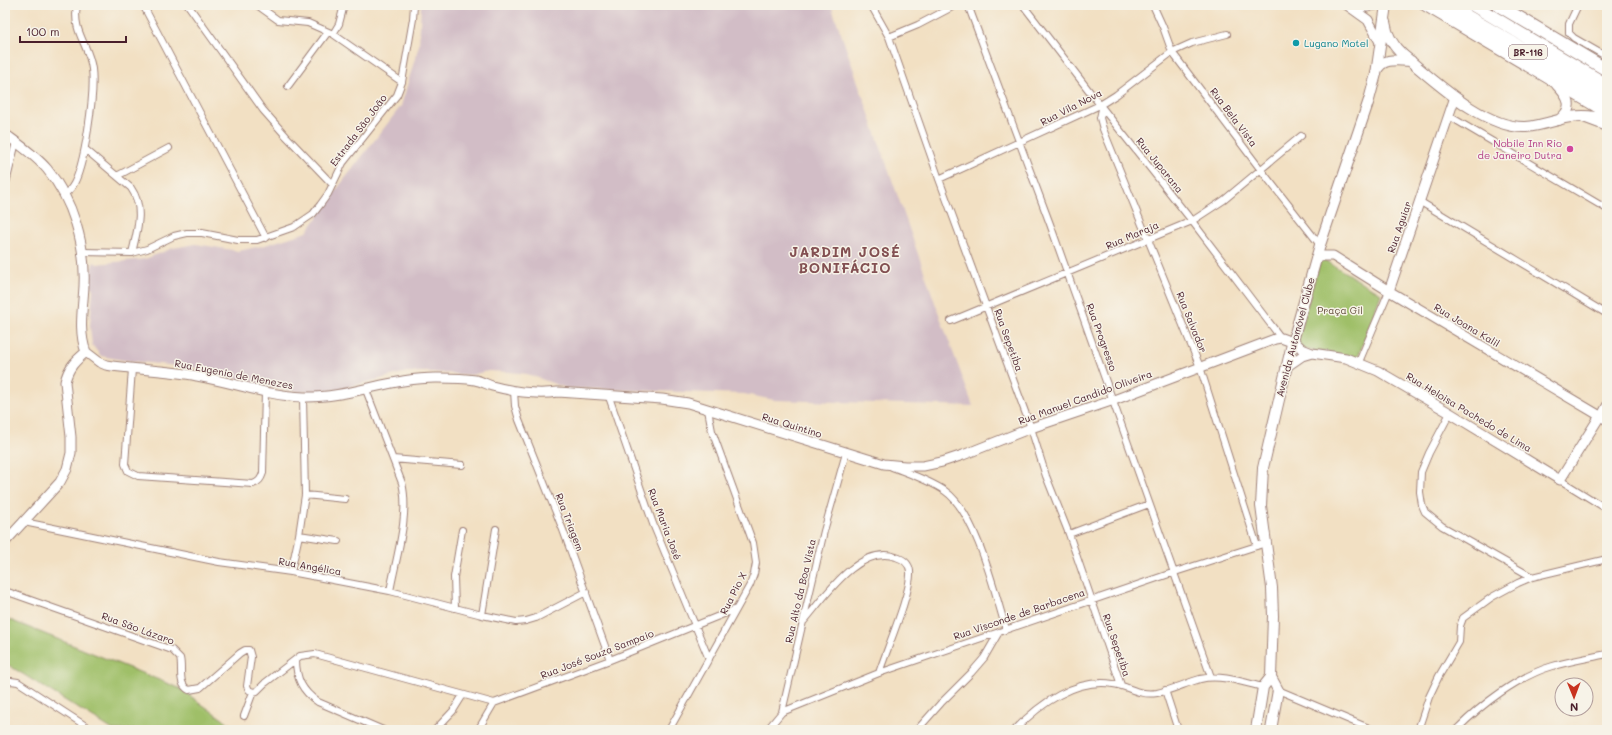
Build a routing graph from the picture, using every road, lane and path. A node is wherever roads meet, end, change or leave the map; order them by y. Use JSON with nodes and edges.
{"nodes":[{"id":1,"x":77,"y":5,"type":"edge"},
{"id":2,"x":143,"y":5,"type":"edge"},
{"id":3,"x":188,"y":5,"type":"edge"},
{"id":4,"x":257,"y":5,"type":"edge"},
{"id":5,"x":344,"y":5,"type":"edge"},
{"id":6,"x":414,"y":5,"type":"edge"},
{"id":7,"x":871,"y":5,"type":"edge"},
{"id":8,"x":956,"y":5,"type":"edge"},
{"id":9,"x":968,"y":5,"type":"edge"},
{"id":10,"x":1023,"y":5,"type":"edge"},
{"id":11,"x":1153,"y":5,"type":"edge"},
{"id":12,"x":1347,"y":5,"type":"edge"},
{"id":13,"x":1352,"y":5,"type":"edge"},
{"id":14,"x":1376,"y":5,"type":"edge"},
{"id":15,"x":1426,"y":5,"type":"edge"},
{"id":16,"x":1448,"y":5,"type":"edge"},
{"id":17,"x":1473,"y":5,"type":"edge"},
{"id":18,"x":1498,"y":5,"type":"edge"},
{"id":19,"x":1507,"y":5,"type":"edge"},
{"id":20,"x":1578,"y":5,"type":"edge"},
{"id":21,"x":1386,"y":9,"type":"edge"},
{"id":22,"x":1530,"y":24,"type":"junction"},
{"id":23,"x":330,"y":33,"type":"junction"},
{"id":24,"x":1227,"y":34,"type":"dead end"},
{"id":25,"x":889,"y":37,"type":"junction"},
{"id":26,"x":1380,"y":42,"type":"junction"},
{"id":27,"x":1172,"y":52,"type":"junction"},
{"id":28,"x":1607,"y":57,"type":"edge"},
{"id":29,"x":1410,"y":61,"type":"junction"},
{"id":30,"x":1607,"y":70,"type":"edge"},
{"id":31,"x":1376,"y":74,"type":"junction"},
{"id":32,"x":1550,"y":78,"type":"junction"},
{"id":33,"x":402,"y":82,"type":"junction"},
{"id":34,"x":1607,"y":85,"type":"edge"},
{"id":35,"x":288,"y":86,"type":"dead end"},
{"id":36,"x":1455,"y":97,"type":"junction"},
{"id":37,"x":1607,"y":98,"type":"edge"},
{"id":38,"x":1101,"y":107,"type":"junction"},
{"id":39,"x":1607,"y":112,"type":"edge"},
{"id":40,"x":1449,"y":116,"type":"junction"},
{"id":41,"x":1574,"y":117,"type":"junction"},
{"id":42,"x":1559,"y":120,"type":"junction"},
{"id":43,"x":1607,"y":120,"type":"edge"},
{"id":44,"x":1607,"y":128,"type":"edge"},
{"id":45,"x":5,"y":134,"type":"edge"},
{"id":46,"x":1301,"y":136,"type":"dead end"},
{"id":47,"x":16,"y":142,"type":"junction"},
{"id":48,"x":1020,"y":142,"type":"junction"},
{"id":49,"x":169,"y":148,"type":"dead end"},
{"id":50,"x":85,"y":149,"type":"junction"},
{"id":51,"x":1261,"y":170,"type":"junction"},
{"id":52,"x":117,"y":176,"type":"junction"},
{"id":53,"x":940,"y":179,"type":"junction"},
{"id":54,"x":332,"y":184,"type":"junction"},
{"id":55,"x":5,"y":187,"type":"edge"},
{"id":56,"x":63,"y":195,"type":"junction"},
{"id":57,"x":1419,"y":201,"type":"junction"},
{"id":58,"x":1607,"y":209,"type":"edge"},
{"id":59,"x":1192,"y":221,"type":"junction"},
{"id":60,"x":1324,"y":233,"type":"junction"},
{"id":61,"x":1312,"y":234,"type":"junction"},
{"id":62,"x":266,"y":238,"type":"junction"},
{"id":63,"x":1147,"y":240,"type":"junction"},
{"id":64,"x":1320,"y":245,"type":"junction"},
{"id":65,"x":83,"y":252,"type":"junction"},
{"id":66,"x":132,"y":253,"type":"junction"},
{"id":67,"x":1316,"y":259,"type":"junction"},
{"id":68,"x":1068,"y":273,"type":"junction"},
{"id":69,"x":1389,"y":291,"type":"junction"},
{"id":70,"x":986,"y":307,"type":"junction"},
{"id":71,"x":1607,"y":314,"type":"edge"},
{"id":72,"x":951,"y":321,"type":"dead end"},
{"id":73,"x":1281,"y":338,"type":"junction"},
{"id":74,"x":1293,"y":339,"type":"junction"},
{"id":75,"x":86,"y":352,"type":"junction"},
{"id":76,"x":1312,"y":353,"type":"junction"},
{"id":77,"x":1359,"y":362,"type":"junction"},
{"id":78,"x":1200,"y":367,"type":"junction"},
{"id":79,"x":1286,"y":367,"type":"junction"},
{"id":80,"x":132,"y":369,"type":"junction"},
{"id":81,"x":476,"y":380,"type":"joint"},
{"id":82,"x":366,"y":390,"type":"junction"},
{"id":83,"x":514,"y":391,"type":"junction"},
{"id":84,"x":265,"y":392,"type":"junction"},
{"id":85,"x":608,"y":394,"type":"junction"},
{"id":86,"x":303,"y":397,"type":"junction"},
{"id":87,"x":1114,"y":400,"type":"junction"},
{"id":88,"x":1607,"y":403,"type":"edge"},
{"id":89,"x":708,"y":410,"type":"junction"},
{"id":90,"x":1450,"y":412,"type":"junction"},
{"id":91,"x":1603,"y":418,"type":"edge"},
{"id":92,"x":1031,"y":428,"type":"junction"},
{"id":93,"x":846,"y":453,"type":"junction"},
{"id":94,"x":393,"y":458,"type":"junction"},
{"id":95,"x":884,"y":464,"type":"junction"},
{"id":96,"x":462,"y":465,"type":"dead end"},
{"id":97,"x":1560,"y":480,"type":"junction"},
{"id":98,"x":305,"y":495,"type":"junction"},
{"id":99,"x":345,"y":499,"type":"dead end"},
{"id":100,"x":1149,"y":504,"type":"junction"},
{"id":101,"x":1607,"y":509,"type":"edge"},
{"id":102,"x":24,"y":522,"type":"junction"},
{"id":103,"x":462,"y":530,"type":"dead end"},
{"id":104,"x":496,"y":530,"type":"dead end"},
{"id":105,"x":1069,"y":534,"type":"junction"},
{"id":106,"x":299,"y":535,"type":"junction"},
{"id":107,"x":338,"y":541,"type":"dead end"},
{"id":108,"x":5,"y":542,"type":"edge"},
{"id":109,"x":1262,"y":545,"type":"junction"},
{"id":110,"x":1607,"y":559,"type":"edge"},
{"id":111,"x":291,"y":572,"type":"junction"},
{"id":112,"x":1175,"y":572,"type":"junction"},
{"id":113,"x":1532,"y":577,"type":"junction"},
{"id":114,"x":390,"y":591,"type":"junction"},
{"id":115,"x":5,"y":592,"type":"edge"},
{"id":116,"x":586,"y":592,"type":"junction"},
{"id":117,"x":1092,"y":600,"type":"junction"},
{"id":118,"x":455,"y":608,"type":"junction"},
{"id":119,"x":736,"y":609,"type":"junction"},
{"id":120,"x":482,"y":615,"type":"junction"},
{"id":121,"x":802,"y":623,"type":"junction"},
{"id":122,"x":695,"y":626,"type":"junction"},
{"id":123,"x":1006,"y":629,"type":"junction"},
{"id":124,"x":999,"y":632,"type":"junction"},
{"id":125,"x":1607,"y":654,"type":"edge"},
{"id":126,"x":296,"y":659,"type":"junction"},
{"id":127,"x":709,"y":659,"type":"junction"},
{"id":128,"x":610,"y":660,"type":"junction"},
{"id":129,"x":879,"y":673,"type":"junction"},
{"id":130,"x":1211,"y":677,"type":"junction"},
{"id":131,"x":1270,"y":677,"type":"junction"},
{"id":132,"x":5,"y":682,"type":"edge"},
{"id":133,"x":1120,"y":685,"type":"junction"},
{"id":134,"x":1263,"y":686,"type":"junction"},
{"id":135,"x":1165,"y":690,"type":"junction"},
{"id":136,"x":1278,"y":690,"type":"junction"},
{"id":137,"x":253,"y":692,"type":"junction"},
{"id":138,"x":463,"y":695,"type":"junction"},
{"id":139,"x":494,"y":703,"type":"junction"},
{"id":140,"x":782,"y":712,"type":"junction"},
{"id":141,"x":244,"y":716,"type":"dead end"},
{"id":142,"x":1371,"y":729,"type":"edge"},
{"id":143,"x":92,"y":730,"type":"edge"},
{"id":144,"x":383,"y":730,"type":"edge"},
{"id":145,"x":435,"y":730,"type":"edge"},
{"id":146,"x":478,"y":730,"type":"edge"},
{"id":147,"x":669,"y":730,"type":"edge"},
{"id":148,"x":767,"y":730,"type":"edge"},
{"id":149,"x":917,"y":730,"type":"edge"},
{"id":150,"x":1015,"y":730,"type":"edge"},
{"id":151,"x":1178,"y":730,"type":"edge"},
{"id":152,"x":1256,"y":730,"type":"edge"},
{"id":153,"x":1271,"y":730,"type":"edge"},
{"id":154,"x":1418,"y":730,"type":"edge"},
{"id":155,"x":1456,"y":730,"type":"edge"}],
"edges":[{"from":1,"to":50,"type":"street"},
{"from":2,"to":62,"type":"street"},
{"from":3,"to":54,"type":"street"},
{"from":4,"to":23,"type":"street"},
{"from":5,"to":23,"type":"street"},
{"from":6,"to":33,"type":"street","name":"Estrada São João"},
{"from":7,"to":25,"type":"street","name":"Rua Sepetiba"},
{"from":8,"to":25,"type":"street"},
{"from":9,"to":48,"type":"street","name":"Rua Progresso"},
{"from":10,"to":38,"type":"street","name":"Rua Juparana"},
{"from":11,"to":27,"type":"street","name":"Rua Bela Vista"},
{"from":12,"to":26,"type":"main road"},
{"from":13,"to":14,"type":"main road"},
{"from":15,"to":32,"type":"highway","number":"BR-116"},
{"from":16,"to":37,"type":"highway","number":"BR-116"},
{"from":17,"to":34,"type":"highway","number":"BR-116"},
{"from":18,"to":22,"type":"highway","number":"BR-116"},
{"from":19,"to":22,"type":"main road"},
{"from":20,"to":28,"type":"street"},
{"from":21,"to":26,"type":"main road","name":"Avenida Automóvel Clube"},
{"from":21,"to":29,"type":"main road"},
{"from":22,"to":30,"type":"highway","number":"BR-116"},
{"from":23,"to":33,"type":"street"},
{"from":23,"to":35,"type":"street"},
{"from":24,"to":27,"type":"street","name":"Rua Vila Nova"},
{"from":25,"to":53,"type":"street","name":"Rua Sepetiba"},
{"from":26,"to":31,"type":"main road","name":"Avenida Automóvel Clube"},
{"from":27,"to":38,"type":"street","name":"Rua Vila Nova"},
{"from":27,"to":51,"type":"street","name":"Rua Bela Vista"},
{"from":29,"to":31,"type":"main road"},
{"from":29,"to":36,"type":"main road"},
{"from":31,"to":60,"type":"main road","name":"Avenida Automóvel Clube"},
{"from":32,"to":39,"type":"highway","number":"BR-116"},
{"from":32,"to":42,"type":"main road"},
{"from":33,"to":54,"type":"street","name":"Estrada São João"},
{"from":36,"to":40,"type":"main road","name":"Rua Aguiar"},
{"from":36,"to":42,"type":"main road"},
{"from":38,"to":48,"type":"street","name":"Rua Vila Nova"},
{"from":38,"to":59,"type":"street","name":"Rua Juparana"},
{"from":38,"to":63,"type":"street","name":"Rua Salvador"},
{"from":40,"to":57,"type":"main road","name":"Rua Aguiar"},
{"from":40,"to":58,"type":"street"},
{"from":41,"to":42,"type":"main road"},
{"from":41,"to":43,"type":"main road"},
{"from":41,"to":44,"type":"street"},
{"from":45,"to":47,"type":"main road"},
{"from":46,"to":51,"type":"street","name":"Rua Maraja"},
{"from":47,"to":55,"type":"street"},
{"from":47,"to":56,"type":"main road"},
{"from":48,"to":53,"type":"street","name":"Rua Vila Nova"},
{"from":48,"to":68,"type":"street","name":"Rua Progresso"},
{"from":49,"to":52,"type":"street"},
{"from":50,"to":52,"type":"street"},
{"from":50,"to":56,"type":"street"},
{"from":51,"to":59,"type":"street","name":"Rua Maraja"},
{"from":51,"to":61,"type":"street","name":"Rua Bela Vista"},
{"from":52,"to":66,"type":"street"},
{"from":53,"to":70,"type":"street","name":"Rua Sepetiba"},
{"from":54,"to":62,"type":"street","name":"Estrada São João"},
{"from":56,"to":65,"type":"main road"},
{"from":57,"to":69,"type":"main road","name":"Rua Aguiar"},
{"from":57,"to":71,"type":"street"},
{"from":59,"to":63,"type":"street","name":"Rua Maraja"},
{"from":59,"to":73,"type":"street","name":"Rua Juparana"},
{"from":60,"to":61,"type":"street"},
{"from":60,"to":64,"type":"main road","name":"Avenida Automóvel Clube"},
{"from":61,"to":64,"type":"street","name":"Rua Bela Vista"},
{"from":62,"to":66,"type":"street","name":"Estrada São João"},
{"from":63,"to":68,"type":"street","name":"Rua Maraja"},
{"from":63,"to":78,"type":"street","name":"Rua Salvador"},
{"from":64,"to":67,"type":"main road","name":"Avenida Automóvel Clube"},
{"from":65,"to":66,"type":"street","name":"Estrada São João"},
{"from":65,"to":75,"type":"main road"},
{"from":67,"to":69,"type":"main road","name":"Rua Joana Kalil"},
{"from":67,"to":74,"type":"main road","name":"Avenida Automóvel Clube"},
{"from":68,"to":70,"type":"street","name":"Rua Maraja"},
{"from":68,"to":87,"type":"street","name":"Rua Progresso"},
{"from":69,"to":77,"type":"street","name":"Rua Aguiar"},
{"from":69,"to":91,"type":"main road","name":"Rua Joana Kalil"},
{"from":70,"to":72,"type":"street","name":"Rua Maraja"},
{"from":70,"to":92,"type":"street","name":"Rua Sepetiba"},
{"from":73,"to":74,"type":"main road"},
{"from":73,"to":78,"type":"main road","name":"Rua Manuel Candido Oliveira"},
{"from":74,"to":76,"type":"main road","name":"Rua Heloisa Pachedo de Lima"},
{"from":74,"to":79,"type":"main road","name":"Avenida Automóvel Clube"},
{"from":75,"to":80,"type":"main road","name":"Rua Eugenio de Menezes"},
{"from":75,"to":102,"type":"main road"},
{"from":76,"to":77,"type":"main road","name":"Rua Heloisa Pachedo de Lima"},
{"from":76,"to":79,"type":"main road"},
{"from":77,"to":90,"type":"main road","name":"Rua Heloisa Pachedo de Lima"},
{"from":78,"to":87,"type":"main road","name":"Rua Manuel Candido Oliveira"},
{"from":78,"to":109,"type":"street","name":"Rua Salvador"},
{"from":79,"to":109,"type":"main road","name":"Avenida Automóvel Clube"},
{"from":80,"to":84,"type":"main road","name":"Rua Eugenio de Menezes"},
{"from":80,"to":84,"type":"street"},
{"from":81,"to":82,"type":"main road","name":"Rua Eugenio de Menezes"},
{"from":81,"to":83,"type":"main road","name":"Rua Quintino"},
{"from":82,"to":86,"type":"main road","name":"Rua Eugenio de Menezes"},
{"from":82,"to":94,"type":"street"},
{"from":83,"to":85,"type":"main road","name":"Rua Quintino"},
{"from":83,"to":116,"type":"street","name":"Rua Triagem"},
{"from":84,"to":86,"type":"main road","name":"Rua Eugenio de Menezes"},
{"from":85,"to":89,"type":"main road","name":"Rua Quintino"},
{"from":85,"to":122,"type":"street","name":"Rua Maria José"},
{"from":86,"to":98,"type":"street"},
{"from":87,"to":92,"type":"main road","name":"Rua Manuel Candido Oliveira"},
{"from":87,"to":100,"type":"street","name":"Rua Progresso"},
{"from":88,"to":91,"type":"street"},
{"from":89,"to":93,"type":"main road","name":"Rua Quintino"},
{"from":89,"to":119,"type":"street","name":"Rua Pio X"},
{"from":90,"to":97,"type":"main road","name":"Rua Heloisa Pachedo de Lima"},
{"from":90,"to":113,"type":"street"},
{"from":91,"to":97,"type":"main road"},
{"from":92,"to":95,"type":"main road","name":"Rua Manuel Candido Oliveira"},
{"from":92,"to":105,"type":"street","name":"Rua Sepetiba"},
{"from":93,"to":95,"type":"main road","name":"Rua Quintino"},
{"from":93,"to":121,"type":"street","name":"Rua Alto da Boa Vista"},
{"from":94,"to":96,"type":"street"},
{"from":94,"to":114,"type":"street"},
{"from":95,"to":123,"type":"street","name":"Rua Quintino"},
{"from":97,"to":101,"type":"street","name":"Rua Heloisa Pachedo de Lima"},
{"from":98,"to":99,"type":"street"},
{"from":98,"to":106,"type":"street"},
{"from":100,"to":105,"type":"street"},
{"from":100,"to":112,"type":"street","name":"Rua Progresso"},
{"from":102,"to":108,"type":"main road"},
{"from":102,"to":111,"type":"street","name":"Rua Angélica"},
{"from":103,"to":118,"type":"street"},
{"from":104,"to":120,"type":"street"},
{"from":105,"to":117,"type":"street","name":"Rua Sepetiba"},
{"from":106,"to":107,"type":"street"},
{"from":106,"to":111,"type":"street"},
{"from":109,"to":112,"type":"street","name":"Rua Visconde de Barbacena"},
{"from":109,"to":131,"type":"main road","name":"Avenida Automóvel Clube"},
{"from":110,"to":113,"type":"street"},
{"from":111,"to":114,"type":"street","name":"Rua Angélica"},
{"from":112,"to":117,"type":"street","name":"Rua Visconde de Barbacena"},
{"from":112,"to":130,"type":"street","name":"Rua Progresso"},
{"from":113,"to":154,"type":"street"},
{"from":114,"to":118,"type":"street","name":"Rua Angélica"},
{"from":115,"to":137,"type":"street","name":"Rua São Lázaro"},
{"from":116,"to":120,"type":"street","name":"Rua Angélica"},
{"from":116,"to":128,"type":"street","name":"Rua Triagem"},
{"from":117,"to":123,"type":"street","name":"Rua Visconde de Barbacena"},
{"from":117,"to":133,"type":"street","name":"Rua Sepetiba"},
{"from":118,"to":120,"type":"street","name":"Rua Angélica"},
{"from":119,"to":122,"type":"street","name":"Rua José Souza Sampaio"},
{"from":119,"to":127,"type":"street","name":"Rua Pio X"},
{"from":121,"to":129,"type":"street"},
{"from":121,"to":140,"type":"street","name":"Rua Alto da Boa Vista"},
{"from":122,"to":127,"type":"street","name":"Rua Maria José"},
{"from":122,"to":128,"type":"street","name":"Rua José Souza Sampaio"},
{"from":123,"to":124,"type":"street","name":"Rua Visconde de Barbacena"},
{"from":124,"to":129,"type":"street","name":"Rua Visconde de Barbacena"},
{"from":124,"to":149,"type":"street"},
{"from":125,"to":155,"type":"street"},
{"from":126,"to":137,"type":"street"},
{"from":126,"to":138,"type":"street"},
{"from":126,"to":144,"type":"street"},
{"from":127,"to":147,"type":"street","name":"Rua Pio X"},
{"from":128,"to":139,"type":"street","name":"Rua José Souza Sampaio"},
{"from":129,"to":140,"type":"street","name":"Rua Visconde de Barbacena"},
{"from":130,"to":134,"type":"street"},
{"from":130,"to":135,"type":"street"},
{"from":131,"to":134,"type":"main road"},
{"from":131,"to":136,"type":"main road"},
{"from":132,"to":143,"type":"street"},
{"from":133,"to":135,"type":"street"},
{"from":133,"to":150,"type":"street"},
{"from":134,"to":152,"type":"main road"},
{"from":135,"to":151,"type":"street"},
{"from":136,"to":142,"type":"street"},
{"from":136,"to":153,"type":"main road"},
{"from":137,"to":141,"type":"street"},
{"from":138,"to":139,"type":"street"},
{"from":138,"to":145,"type":"street"},
{"from":139,"to":146,"type":"street"},
{"from":140,"to":148,"type":"street","name":"Rua Alto da Boa Vista"}]}
